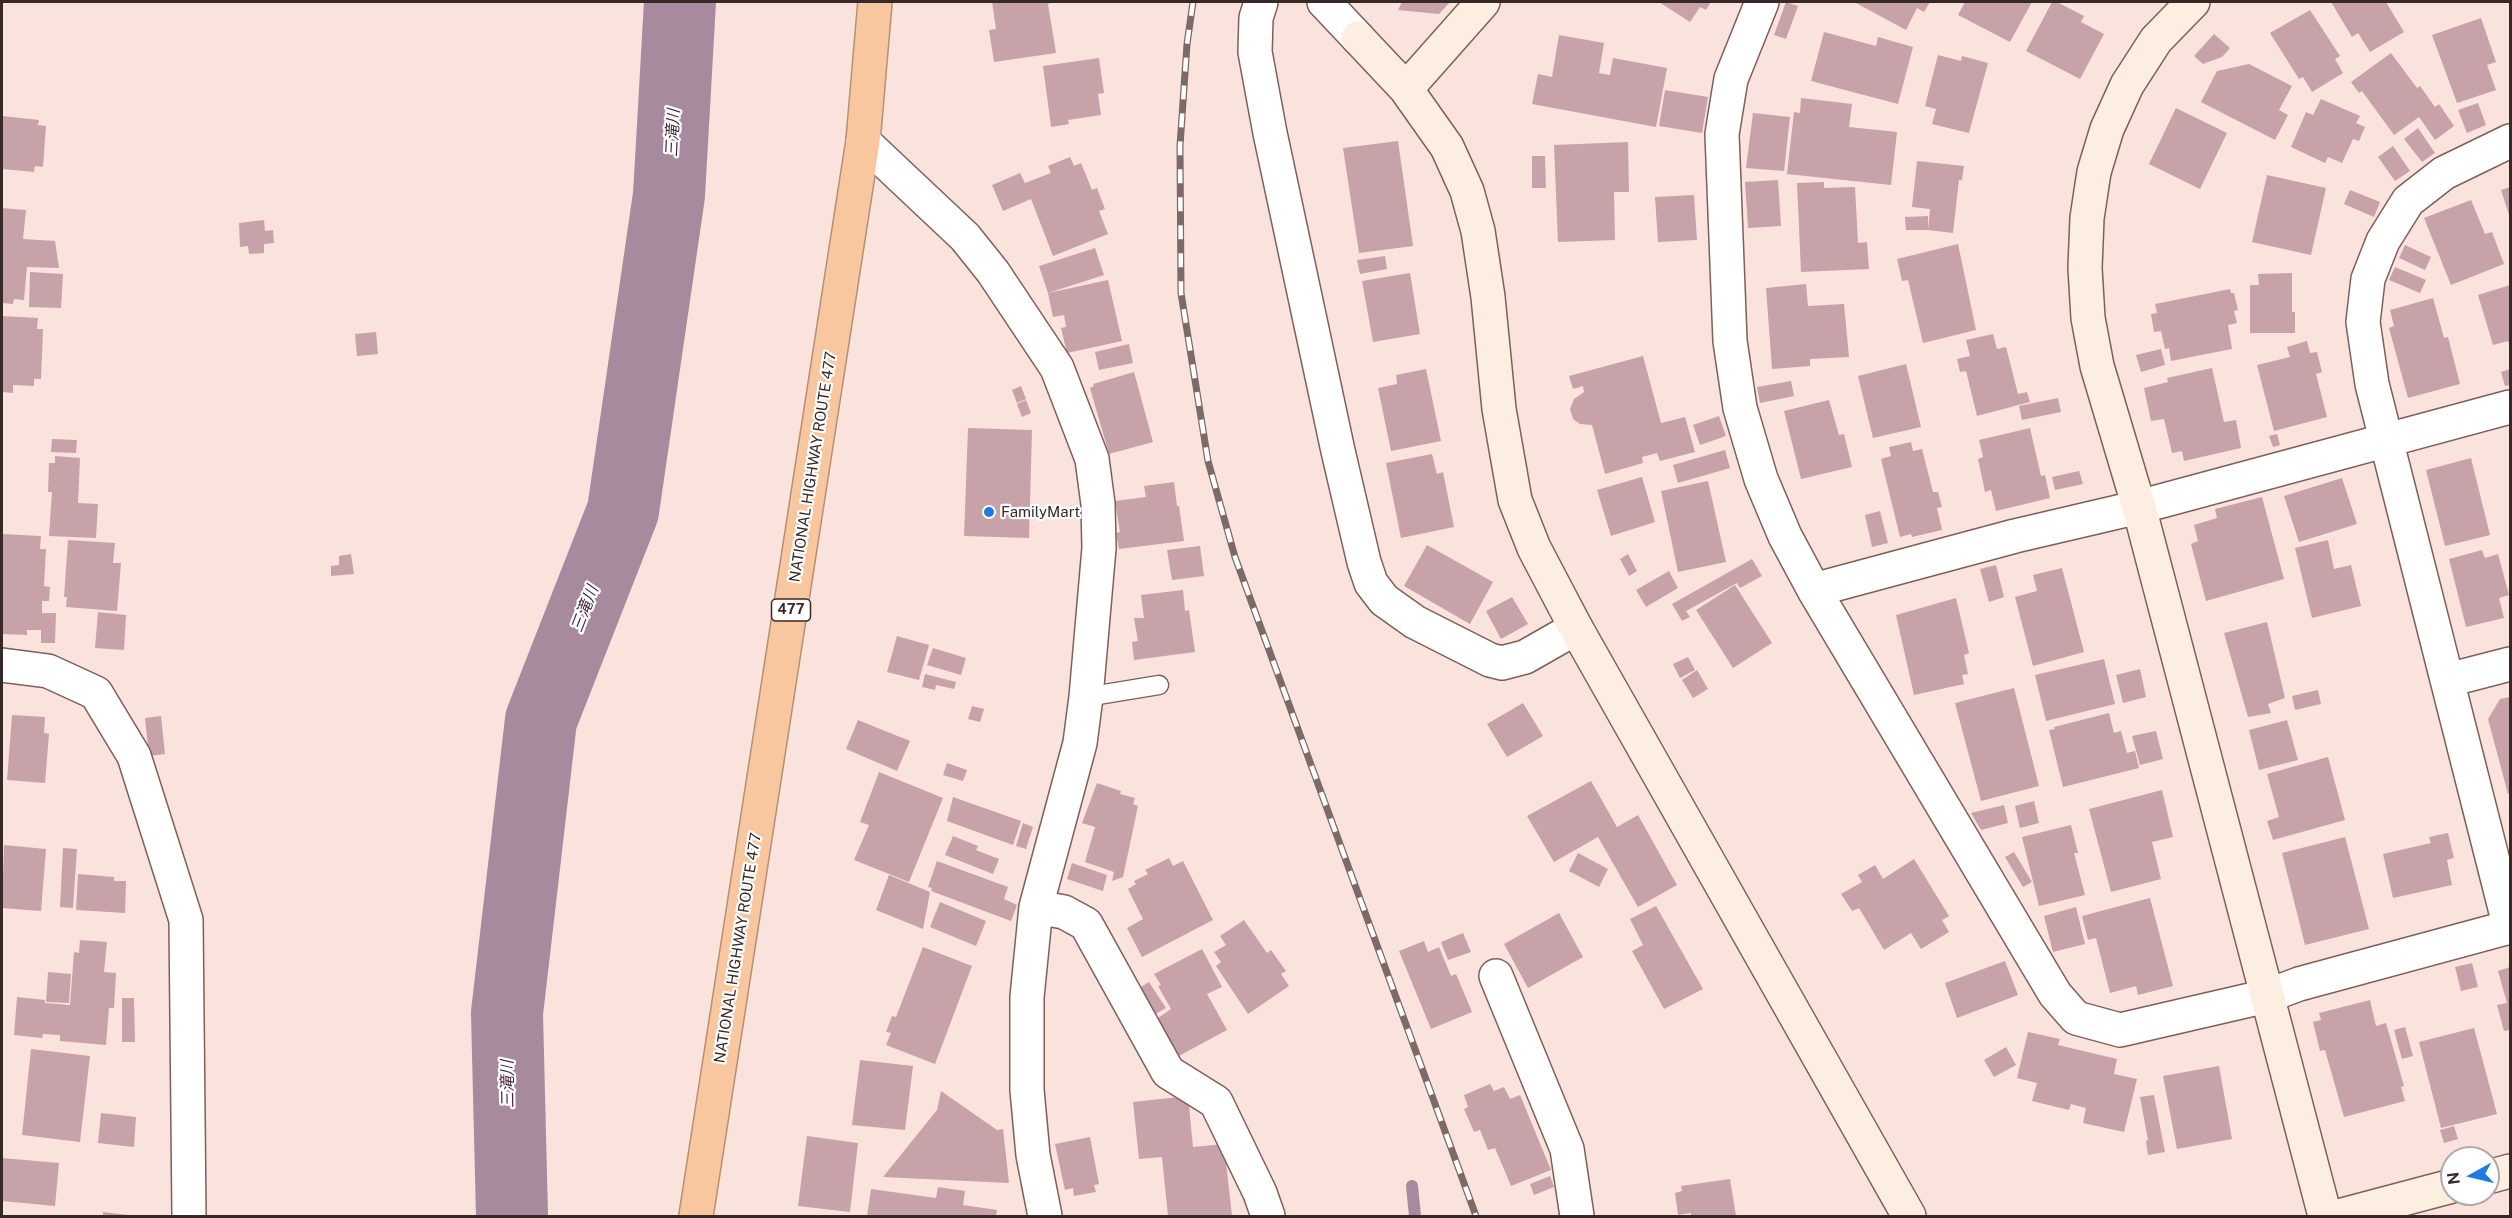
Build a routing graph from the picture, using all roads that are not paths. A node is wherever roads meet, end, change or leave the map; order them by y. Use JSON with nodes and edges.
{"nodes":[{"id":1,"x":876,"y":2,"type":"edge"},
{"id":2,"x":1261,"y":2,"type":"edge"},
{"id":3,"x":1324,"y":2,"type":"edge"},
{"id":4,"x":1483,"y":2,"type":"edge"},
{"id":5,"x":1762,"y":2,"type":"edge"},
{"id":6,"x":2193,"y":2,"type":"edge"},
{"id":7,"x":1406,"y":89,"type":"junction"},
{"id":8,"x":863,"y":141,"type":"junction"},
{"id":9,"x":2511,"y":141,"type":"edge"},
{"id":10,"x":2511,"y":407,"type":"edge"},
{"id":11,"x":2388,"y":440,"type":"junction"},
{"id":12,"x":2139,"y":507,"type":"junction"},
{"id":13,"x":1814,"y":590,"type":"junction"},
{"id":14,"x":1576,"y":628,"type":"junction"},
{"id":15,"x":2511,"y":664,"type":"edge"},
{"id":16,"x":2,"y":665,"type":"edge"},
{"id":17,"x":2448,"y":680,"type":"junction"},
{"id":18,"x":1159,"y":685,"type":"dead end"},
{"id":19,"x":1086,"y":697,"type":"junction"},
{"id":20,"x":1036,"y":907,"type":"junction"},
{"id":21,"x":2510,"y":928,"type":"edge"},
{"id":22,"x":1496,"y":976,"type":"dead end"},
{"id":23,"x":2267,"y":996,"type":"junction"},
{"id":24,"x":2440,"y":1189,"type":"edge"},
{"id":25,"x":1909,"y":1211,"type":"edge"},
{"id":26,"x":189,"y":1216,"type":"edge"},
{"id":27,"x":696,"y":1216,"type":"edge"},
{"id":28,"x":1045,"y":1216,"type":"edge"},
{"id":29,"x":1268,"y":1216,"type":"edge"},
{"id":30,"x":1577,"y":1216,"type":"edge"},
{"id":31,"x":2325,"y":1216,"type":"edge"},
{"id":32,"x":2339,"y":1216,"type":"edge"}],
"edges":[{"from":1,"to":8,"type":"highway","name":"NATIONAL HIGHWAY ROUTE 477","number":"477"},
{"from":2,"to":14,"type":"street"},
{"from":3,"to":7,"type":"street"},
{"from":4,"to":7,"type":"street"},
{"from":5,"to":13,"type":"street"},
{"from":6,"to":12,"type":"street"},
{"from":7,"to":14,"type":"street"},
{"from":8,"to":19,"type":"street"},
{"from":8,"to":27,"type":"highway","name":"NATIONAL HIGHWAY ROUTE 477","number":"477"},
{"from":9,"to":11,"type":"street"},
{"from":10,"to":11,"type":"street"},
{"from":11,"to":12,"type":"street"},
{"from":11,"to":17,"type":"street"},
{"from":12,"to":13,"type":"street"},
{"from":12,"to":23,"type":"street"},
{"from":13,"to":23,"type":"street"},
{"from":14,"to":25,"type":"street"},
{"from":15,"to":17,"type":"street"},
{"from":16,"to":26,"type":"street"},
{"from":17,"to":21,"type":"street"},
{"from":18,"to":19,"type":"lane"},
{"from":19,"to":20,"type":"street"},
{"from":20,"to":28,"type":"street"},
{"from":20,"to":29,"type":"street"},
{"from":21,"to":23,"type":"street"},
{"from":22,"to":30,"type":"street"},
{"from":23,"to":31,"type":"street"},
{"from":24,"to":32,"type":"street"}]}
